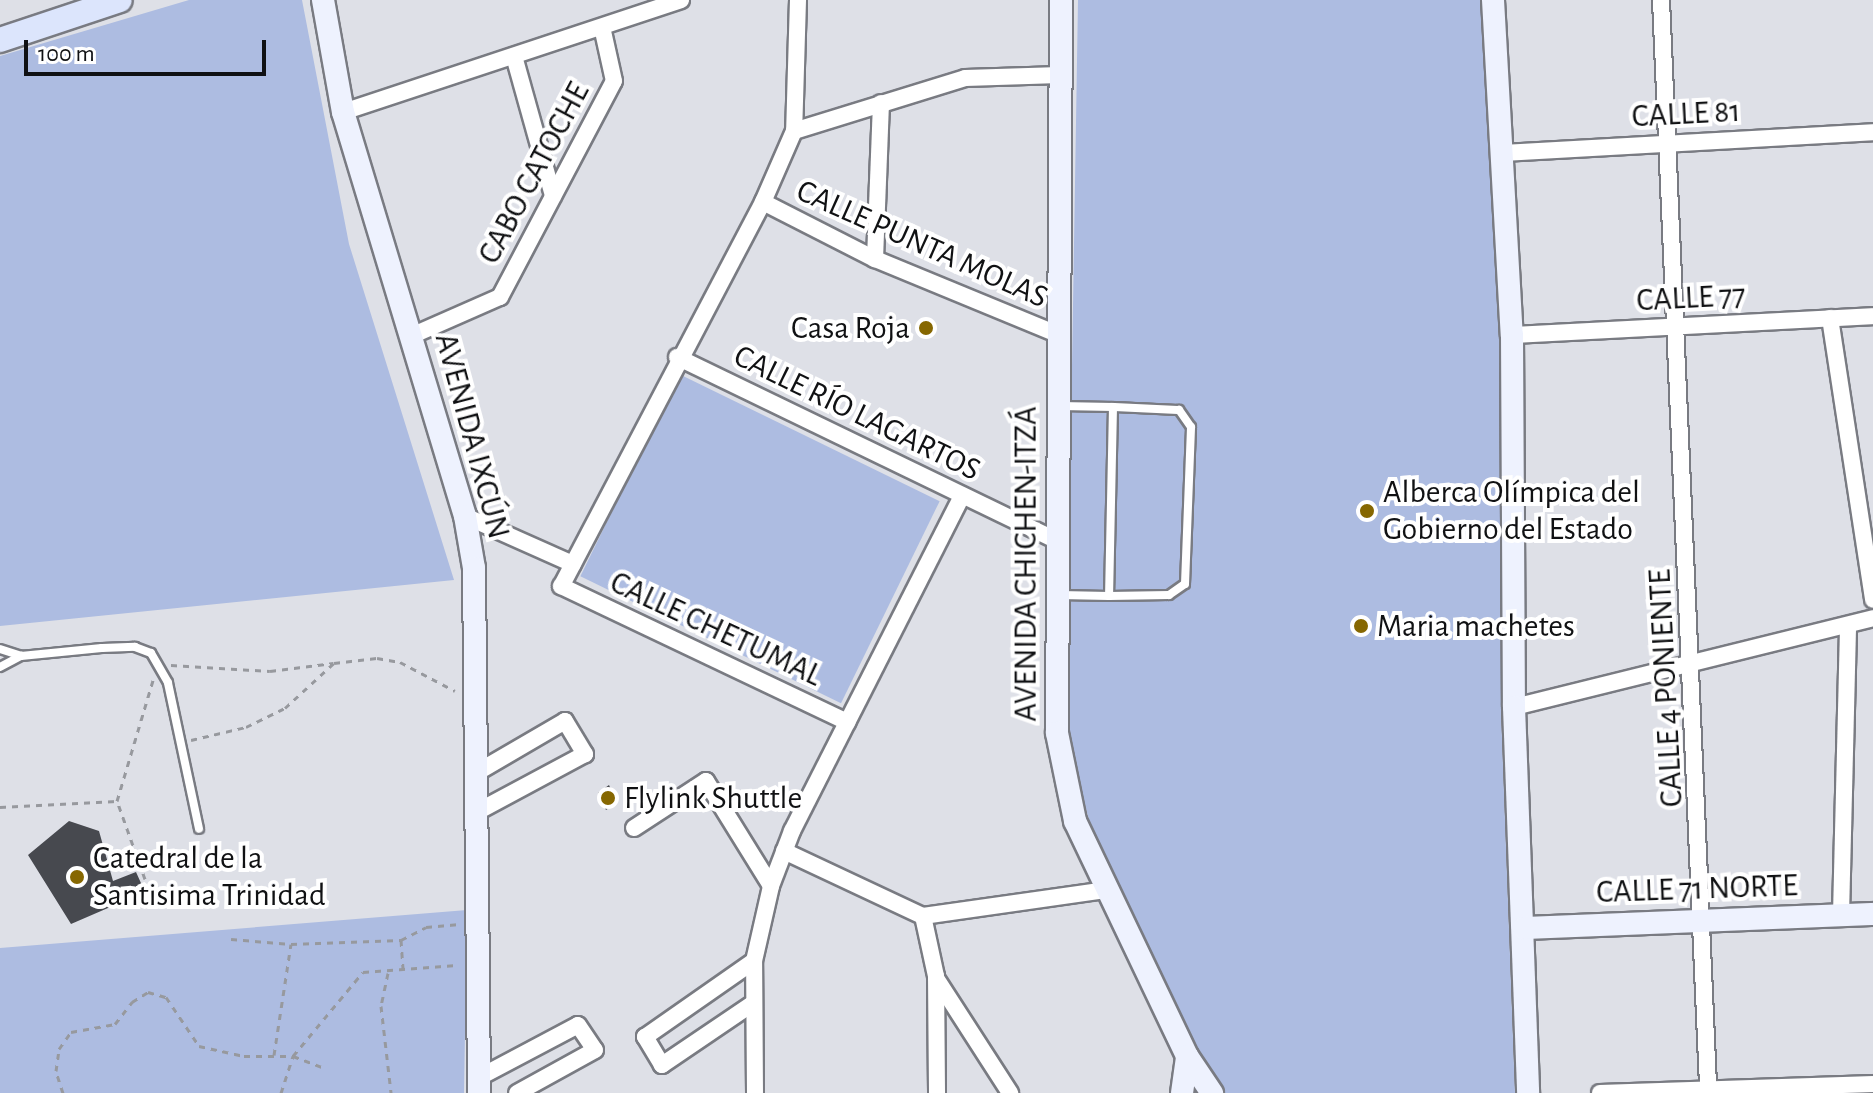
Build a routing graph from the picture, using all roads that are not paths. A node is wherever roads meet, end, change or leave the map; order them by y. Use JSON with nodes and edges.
{"nodes":[{"id":1,"x":120,"y":0,"type":"edge"},
{"id":2,"x":323,"y":0,"type":"edge"},
{"id":3,"x":681,"y":0,"type":"edge"},
{"id":4,"x":798,"y":0,"type":"edge"},
{"id":5,"x":1061,"y":0,"type":"edge"},
{"id":6,"x":1493,"y":0,"type":"edge"},
{"id":7,"x":1661,"y":0,"type":"edge"},
{"id":8,"x":602,"y":27,"type":"junction"},
{"id":9,"x":0,"y":40,"type":"edge"},
{"id":10,"x":514,"y":56,"type":"junction"},
{"id":11,"x":1060,"y":75,"type":"junction"},
{"id":12,"x":881,"y":103,"type":"junction"},
{"id":13,"x":343,"y":112,"type":"junction"},
{"id":14,"x":794,"y":131,"type":"junction"},
{"id":15,"x":1873,"y":132,"type":"edge"},
{"id":16,"x":1668,"y":142,"type":"junction"},
{"id":17,"x":1502,"y":153,"type":"junction"},
{"id":18,"x":553,"y":196,"type":"junction"},
{"id":19,"x":763,"y":202,"type":"junction"},
{"id":20,"x":875,"y":259,"type":"junction"},
{"id":21,"x":1873,"y":316,"type":"edge"},
{"id":22,"x":1830,"y":318,"type":"junction"},
{"id":23,"x":1677,"y":328,"type":"junction"},
{"id":24,"x":1059,"y":335,"type":"junction"},
{"id":25,"x":1512,"y":335,"type":"junction"},
{"id":26,"x":411,"y":336,"type":"junction"},
{"id":27,"x":677,"y":357,"type":"junction"},
{"id":28,"x":1059,"y":406,"type":"junction"},
{"id":29,"x":1113,"y":407,"type":"junction"},
{"id":30,"x":962,"y":496,"type":"junction"},
{"id":31,"x":465,"y":516,"type":"junction"},
{"id":32,"x":1056,"y":540,"type":"junction"},
{"id":33,"x":573,"y":564,"type":"junction"},
{"id":34,"x":1056,"y":594,"type":"junction"},
{"id":35,"x":1109,"y":596,"type":"junction"},
{"id":36,"x":1873,"y":600,"type":"edge"},
{"id":37,"x":1873,"y":618,"type":"edge"},
{"id":38,"x":1848,"y":625,"type":"junction"},
{"id":39,"x":0,"y":649,"type":"edge"},
{"id":40,"x":21,"y":656,"type":"junction"},
{"id":41,"x":1693,"y":663,"type":"junction"},
{"id":42,"x":0,"y":667,"type":"edge"},
{"id":43,"x":1514,"y":707,"type":"junction"},
{"id":44,"x":847,"y":722,"type":"junction"},
{"id":45,"x":476,"y":773,"type":"junction"},
{"id":46,"x":477,"y":812,"type":"junction"},
{"id":47,"x":634,"y":828,"type":"dead end"},
{"id":48,"x":199,"y":829,"type":"dead end"},
{"id":49,"x":784,"y":851,"type":"junction"},
{"id":50,"x":771,"y":886,"type":"junction"},
{"id":51,"x":1105,"y":890,"type":"junction"},
{"id":52,"x":1873,"y":914,"type":"edge"},
{"id":53,"x":1841,"y":915,"type":"junction"},
{"id":54,"x":923,"y":916,"type":"junction"},
{"id":55,"x":1704,"y":920,"type":"junction"},
{"id":56,"x":1524,"y":928,"type":"junction"},
{"id":57,"x":754,"y":961,"type":"junction"},
{"id":58,"x":936,"y":976,"type":"junction"},
{"id":59,"x":752,"y":1004,"type":"junction"},
{"id":60,"x":1187,"y":1056,"type":"junction"},
{"id":61,"x":1873,"y":1084,"type":"edge"},
{"id":62,"x":478,"y":1085,"type":"edge"},
{"id":63,"x":1708,"y":1087,"type":"junction"},
{"id":64,"x":1680,"y":1090,"type":"edge"},
{"id":65,"x":517,"y":1093,"type":"edge"},
{"id":66,"x":755,"y":1093,"type":"edge"},
{"id":67,"x":937,"y":1093,"type":"edge"},
{"id":68,"x":1010,"y":1093,"type":"edge"},
{"id":69,"x":1182,"y":1093,"type":"edge"},
{"id":70,"x":1212,"y":1093,"type":"edge"},
{"id":71,"x":1528,"y":1093,"type":"edge"},
{"id":72,"x":1600,"y":1093,"type":"edge"}],
"edges":[{"from":1,"to":9,"type":"main road"},
{"from":2,"to":13,"type":"main road","name":"AVENIDA IXCÚN"},
{"from":3,"to":8,"type":"street"},
{"from":4,"to":14,"type":"street"},
{"from":5,"to":11,"type":"main road","name":"AVENIDA CHICHEN-ITZÁ"},
{"from":6,"to":17,"type":"main road"},
{"from":7,"to":16,"type":"street","name":"CALLE 4 PONIENTE"},
{"from":8,"to":10,"type":"street"},
{"from":8,"to":18,"type":"street","name":"CABO CATOCHE"},
{"from":10,"to":13,"type":"street"},
{"from":10,"to":18,"type":"street"},
{"from":11,"to":12,"type":"street"},
{"from":11,"to":24,"type":"main road","name":"AVENIDA CHICHEN-ITZÁ"},
{"from":12,"to":14,"type":"street"},
{"from":12,"to":20,"type":"street"},
{"from":13,"to":26,"type":"main road","name":"AVENIDA IXCÚN"},
{"from":14,"to":19,"type":"street"},
{"from":15,"to":16,"type":"street","name":"CALLE 81"},
{"from":16,"to":17,"type":"street","name":"CALLE 81"},
{"from":16,"to":23,"type":"street","name":"CALLE 4 PONIENTE"},
{"from":17,"to":25,"type":"main road"},
{"from":18,"to":26,"type":"street","name":"CABO CATOCHE"},
{"from":19,"to":20,"type":"street","name":"CALLE PUNTA MOLAS"},
{"from":19,"to":27,"type":"street"},
{"from":20,"to":24,"type":"street","name":"CALLE PUNTA MOLAS"},
{"from":21,"to":22,"type":"street","name":"CALLE 77"},
{"from":22,"to":23,"type":"street","name":"CALLE 77"},
{"from":22,"to":36,"type":"street"},
{"from":23,"to":25,"type":"street","name":"CALLE 77"},
{"from":23,"to":41,"type":"street","name":"CALLE 4 PONIENTE"},
{"from":24,"to":28,"type":"main road","name":"AVENIDA CHICHEN-ITZÁ"},
{"from":25,"to":43,"type":"main road"},
{"from":26,"to":31,"type":"main road","name":"AVENIDA IXCÚN"},
{"from":27,"to":30,"type":"street","name":"CALLE RÍO LAGARTOS"},
{"from":27,"to":33,"type":"street"},
{"from":28,"to":29,"type":"lane"},
{"from":28,"to":32,"type":"main road","name":"AVENIDA CHICHEN-ITZÁ"},
{"from":29,"to":35,"type":"lane"},
{"from":29,"to":35,"type":"lane"},
{"from":30,"to":32,"type":"street","name":"CALLE RÍO LAGARTOS"},
{"from":30,"to":44,"type":"street"},
{"from":31,"to":33,"type":"street"},
{"from":31,"to":45,"type":"main road","name":"AVENIDA IXCÚN"},
{"from":32,"to":34,"type":"main road","name":"AVENIDA CHICHEN-ITZÁ"},
{"from":33,"to":44,"type":"street","name":"CALLE CHETUMAL"},
{"from":34,"to":35,"type":"lane"},
{"from":34,"to":51,"type":"main road","name":"AVENIDA CHICHEN-ITZÁ"},
{"from":37,"to":38,"type":"street"},
{"from":38,"to":41,"type":"street"},
{"from":38,"to":53,"type":"street"},
{"from":39,"to":40,"type":"lane"},
{"from":40,"to":42,"type":"lane"},
{"from":40,"to":48,"type":"lane"},
{"from":41,"to":43,"type":"street"},
{"from":41,"to":55,"type":"street","name":"CALLE 4 PONIENTE"},
{"from":43,"to":56,"type":"main road"},
{"from":44,"to":49,"type":"street"},
{"from":45,"to":46,"type":"main road","name":"AVENIDA IXCÚN"},
{"from":45,"to":46,"type":"street"},
{"from":46,"to":62,"type":"main road","name":"AVENIDA IXCÚN"},
{"from":47,"to":50,"type":"street"},
{"from":49,"to":50,"type":"street"},
{"from":49,"to":54,"type":"street"},
{"from":50,"to":57,"type":"street"},
{"from":51,"to":54,"type":"street"},
{"from":51,"to":60,"type":"main road","name":"AVENIDA CHICHEN-ITZÁ"},
{"from":52,"to":53,"type":"main road","name":"CALLE 71 NORTE"},
{"from":53,"to":55,"type":"main road","name":"CALLE 71 NORTE"},
{"from":54,"to":58,"type":"street"},
{"from":55,"to":56,"type":"main road","name":"CALLE 71 NORTE"},
{"from":55,"to":63,"type":"street","name":"CALLE 4 PONIENTE"},
{"from":56,"to":71,"type":"main road"},
{"from":57,"to":59,"type":"street"},
{"from":57,"to":59,"type":"street"},
{"from":58,"to":67,"type":"street"},
{"from":58,"to":68,"type":"street"},
{"from":59,"to":66,"type":"street"},
{"from":60,"to":69,"type":"main road"},
{"from":60,"to":70,"type":"main road","name":"AVENIDA CHICHEN-ITZÁ"},
{"from":61,"to":63,"type":"street"},
{"from":62,"to":65,"type":"street"},
{"from":63,"to":64,"type":"street"},
{"from":64,"to":72,"type":"street"}]}
